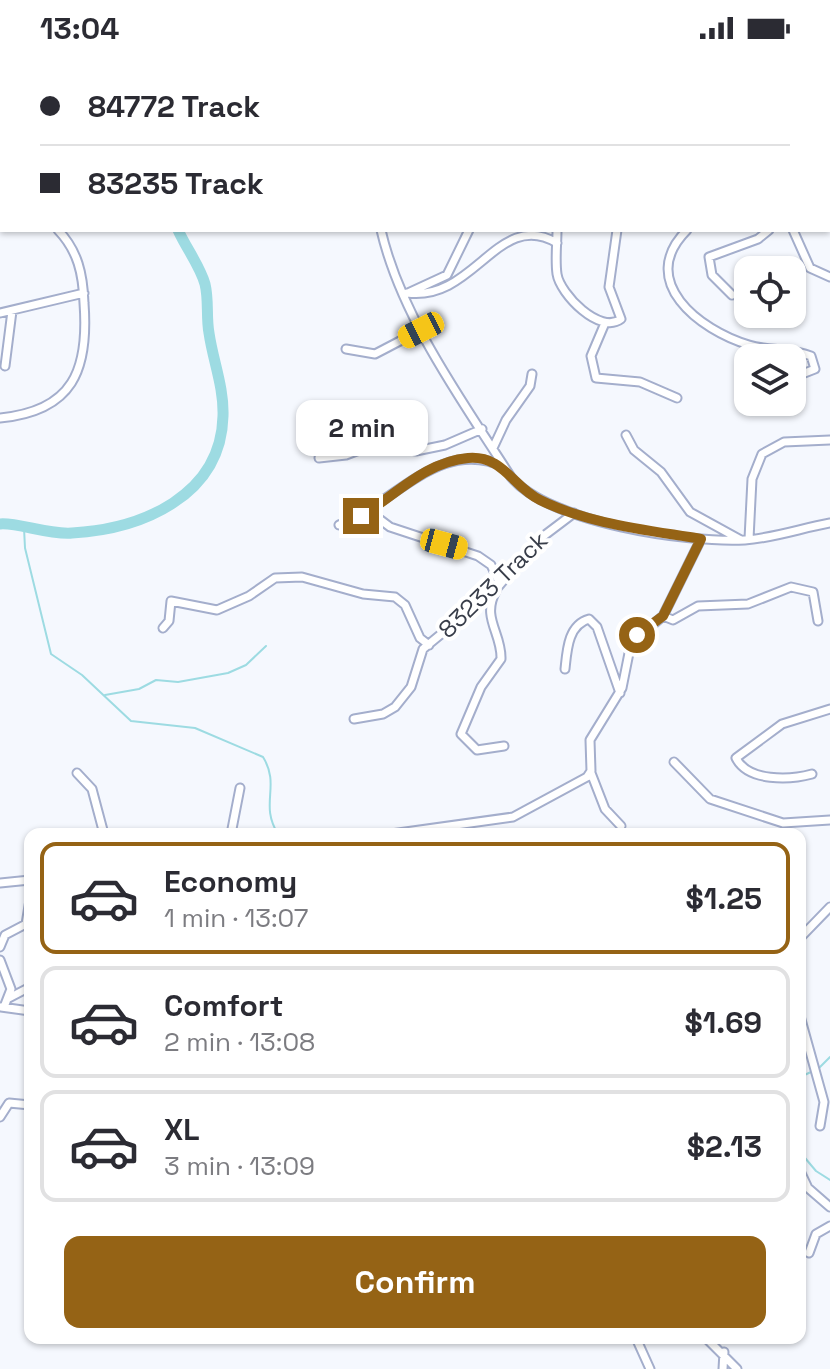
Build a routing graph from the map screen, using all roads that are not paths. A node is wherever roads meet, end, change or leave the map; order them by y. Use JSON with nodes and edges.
{"nodes":[{"id":1,"x":59,"y":232,"type":"edge"},
{"id":2,"x":382,"y":232,"type":"edge"},
{"id":3,"x":468,"y":232,"type":"edge"},
{"id":4,"x":557,"y":232,"type":"edge"},
{"id":5,"x":617,"y":232,"type":"edge"},
{"id":6,"x":686,"y":232,"type":"edge"},
{"id":7,"x":767,"y":232,"type":"edge"},
{"id":8,"x":794,"y":232,"type":"edge"},
{"id":9,"x":557,"y":243,"type":"junction"},
{"id":10,"x":830,"y":277,"type":"edge"},
{"id":11,"x":84,"y":293,"type":"junction"},
{"id":12,"x":405,"y":295,"type":"junction"},
{"id":13,"x":732,"y":295,"type":"dead end"},
{"id":14,"x":12,"y":311,"type":"junction"},
{"id":15,"x":0,"y":313,"type":"edge"},
{"id":16,"x":605,"y":323,"type":"junction"},
{"id":17,"x":421,"y":330,"type":"junction"},
{"id":18,"x":747,"y":344,"type":"edge"},
{"id":19,"x":346,"y":349,"type":"dead end"},
{"id":20,"x":806,"y":355,"type":"edge"},
{"id":21,"x":5,"y":366,"type":"dead end"},
{"id":22,"x":532,"y":374,"type":"dead end"},
{"id":23,"x":806,"y":374,"type":"edge"},
{"id":24,"x":677,"y":398,"type":"dead end"},
{"id":25,"x":0,"y":418,"type":"edge"},
{"id":26,"x":482,"y":429,"type":"junction"},
{"id":27,"x":626,"y":435,"type":"dead end"},
{"id":28,"x":830,"y":440,"type":"edge"},
{"id":29,"x":493,"y":448,"type":"junction"},
{"id":30,"x":319,"y":458,"type":"dead end"},
{"id":31,"x":506,"y":468,"type":"junction"},
{"id":32,"x":374,"y":507,"type":"junction"},
{"id":33,"x":574,"y":513,"type":"junction"},
{"id":34,"x":830,"y":523,"type":"edge"},
{"id":35,"x":339,"y":525,"type":"dead end"},
{"id":36,"x":701,"y":539,"type":"junction"},
{"id":37,"x":745,"y":540,"type":"junction"},
{"id":38,"x":499,"y":585,"type":"junction"},
{"id":39,"x":663,"y":616,"type":"junction"},
{"id":40,"x":818,"y":621,"type":"dead end"},
{"id":41,"x":163,"y":628,"type":"dead end"},
{"id":42,"x":429,"y":645,"type":"junction"},
{"id":43,"x":565,"y":669,"type":"dead end"},
{"id":44,"x":620,"y":693,"type":"junction"},
{"id":45,"x":830,"y":709,"type":"edge"},
{"id":46,"x":354,"y":719,"type":"dead end"},
{"id":47,"x":504,"y":746,"type":"dead end"},
{"id":48,"x":674,"y":762,"type":"dead end"},
{"id":49,"x":77,"y":773,"type":"dead end"},
{"id":50,"x":591,"y":773,"type":"junction"},
{"id":51,"x":812,"y":774,"type":"dead end"},
{"id":52,"x":240,"y":788,"type":"dead end"},
{"id":53,"x":830,"y":820,"type":"edge"},
{"id":54,"x":621,"y":826,"type":"dead end"},
{"id":55,"x":102,"y":828,"type":"edge"},
{"id":56,"x":232,"y":828,"type":"edge"},
{"id":57,"x":431,"y":828,"type":"edge"},
{"id":58,"x":24,"y":881,"type":"edge"},
{"id":59,"x":0,"y":883,"type":"edge"},
{"id":60,"x":830,"y":907,"type":"edge"},
{"id":61,"x":24,"y":925,"type":"edge"},
{"id":62,"x":806,"y":932,"type":"edge"},
{"id":63,"x":0,"y":947,"type":"edge"},
{"id":64,"x":0,"y":960,"type":"edge"},
{"id":65,"x":24,"y":990,"type":"edge"},
{"id":66,"x":9,"y":998,"type":"junction"},
{"id":67,"x":2,"y":1007,"type":"edge"},
{"id":68,"x":24,"y":1010,"type":"edge"},
{"id":69,"x":806,"y":1038,"type":"edge"},
{"id":70,"x":24,"y":1104,"type":"edge"},
{"id":71,"x":0,"y":1117,"type":"edge"},
{"id":72,"x":820,"y":1126,"type":"dead end"},
{"id":73,"x":806,"y":1184,"type":"edge"},
{"id":74,"x":830,"y":1207,"type":"edge"},
{"id":75,"x":830,"y":1226,"type":"edge"},
{"id":76,"x":809,"y":1253,"type":"dead end"},
{"id":77,"x":639,"y":1344,"type":"edge"},
{"id":78,"x":714,"y":1344,"type":"edge"},
{"id":79,"x":724,"y":1352,"type":"junction"},
{"id":80,"x":650,"y":1369,"type":"edge"},
{"id":81,"x":723,"y":1369,"type":"edge"},
{"id":82,"x":737,"y":1369,"type":"edge"}],
"edges":[{"from":1,"to":11,"type":"street"},
{"from":2,"to":12,"type":"street"},
{"from":3,"to":12,"type":"street"},
{"from":4,"to":9,"type":"street"},
{"from":5,"to":16,"type":"street"},
{"from":6,"to":18,"type":"street"},
{"from":7,"to":13,"type":"street"},
{"from":8,"to":10,"type":"street"},
{"from":9,"to":12,"type":"street"},
{"from":9,"to":16,"type":"street"},
{"from":11,"to":14,"type":"street"},
{"from":11,"to":25,"type":"street"},
{"from":12,"to":17,"type":"street"},
{"from":14,"to":15,"type":"street"},
{"from":14,"to":21,"type":"street"},
{"from":16,"to":24,"type":"street"},
{"from":17,"to":19,"type":"street"},
{"from":17,"to":26,"type":"street"},
{"from":20,"to":23,"type":"street"},
{"from":22,"to":29,"type":"street"},
{"from":26,"to":29,"type":"street"},
{"from":26,"to":30,"type":"street"},
{"from":27,"to":37,"type":"street"},
{"from":28,"to":37,"type":"street"},
{"from":29,"to":31,"type":"street"},
{"from":31,"to":32,"type":"street"},
{"from":31,"to":33,"type":"street"},
{"from":32,"to":35,"type":"street"},
{"from":32,"to":38,"type":"street"},
{"from":33,"to":36,"type":"street"},
{"from":33,"to":38,"type":"street","name":"83233 Track"},
{"from":34,"to":37,"type":"street"},
{"from":36,"to":37,"type":"street"},
{"from":36,"to":39,"type":"street"},
{"from":38,"to":42,"type":"street","name":"83233 Track"},
{"from":38,"to":47,"type":"street"},
{"from":39,"to":40,"type":"street"},
{"from":39,"to":44,"type":"street"},
{"from":41,"to":42,"type":"street"},
{"from":42,"to":46,"type":"street","name":"83233 Track"},
{"from":43,"to":44,"type":"street"},
{"from":44,"to":50,"type":"street"},
{"from":45,"to":51,"type":"street"},
{"from":48,"to":53,"type":"street"},
{"from":49,"to":55,"type":"street"},
{"from":50,"to":54,"type":"street"},
{"from":50,"to":57,"type":"street"},
{"from":52,"to":56,"type":"street"},
{"from":58,"to":59,"type":"street"},
{"from":60,"to":62,"type":"street"},
{"from":61,"to":63,"type":"street"},
{"from":64,"to":66,"type":"street"},
{"from":65,"to":66,"type":"street"},
{"from":66,"to":67,"type":"street"},
{"from":67,"to":68,"type":"street"},
{"from":69,"to":72,"type":"street"},
{"from":70,"to":71,"type":"street"},
{"from":73,"to":74,"type":"street"},
{"from":75,"to":76,"type":"street"},
{"from":77,"to":80,"type":"street"},
{"from":78,"to":79,"type":"street"},
{"from":79,"to":81,"type":"street"},
{"from":79,"to":82,"type":"street"}]}
